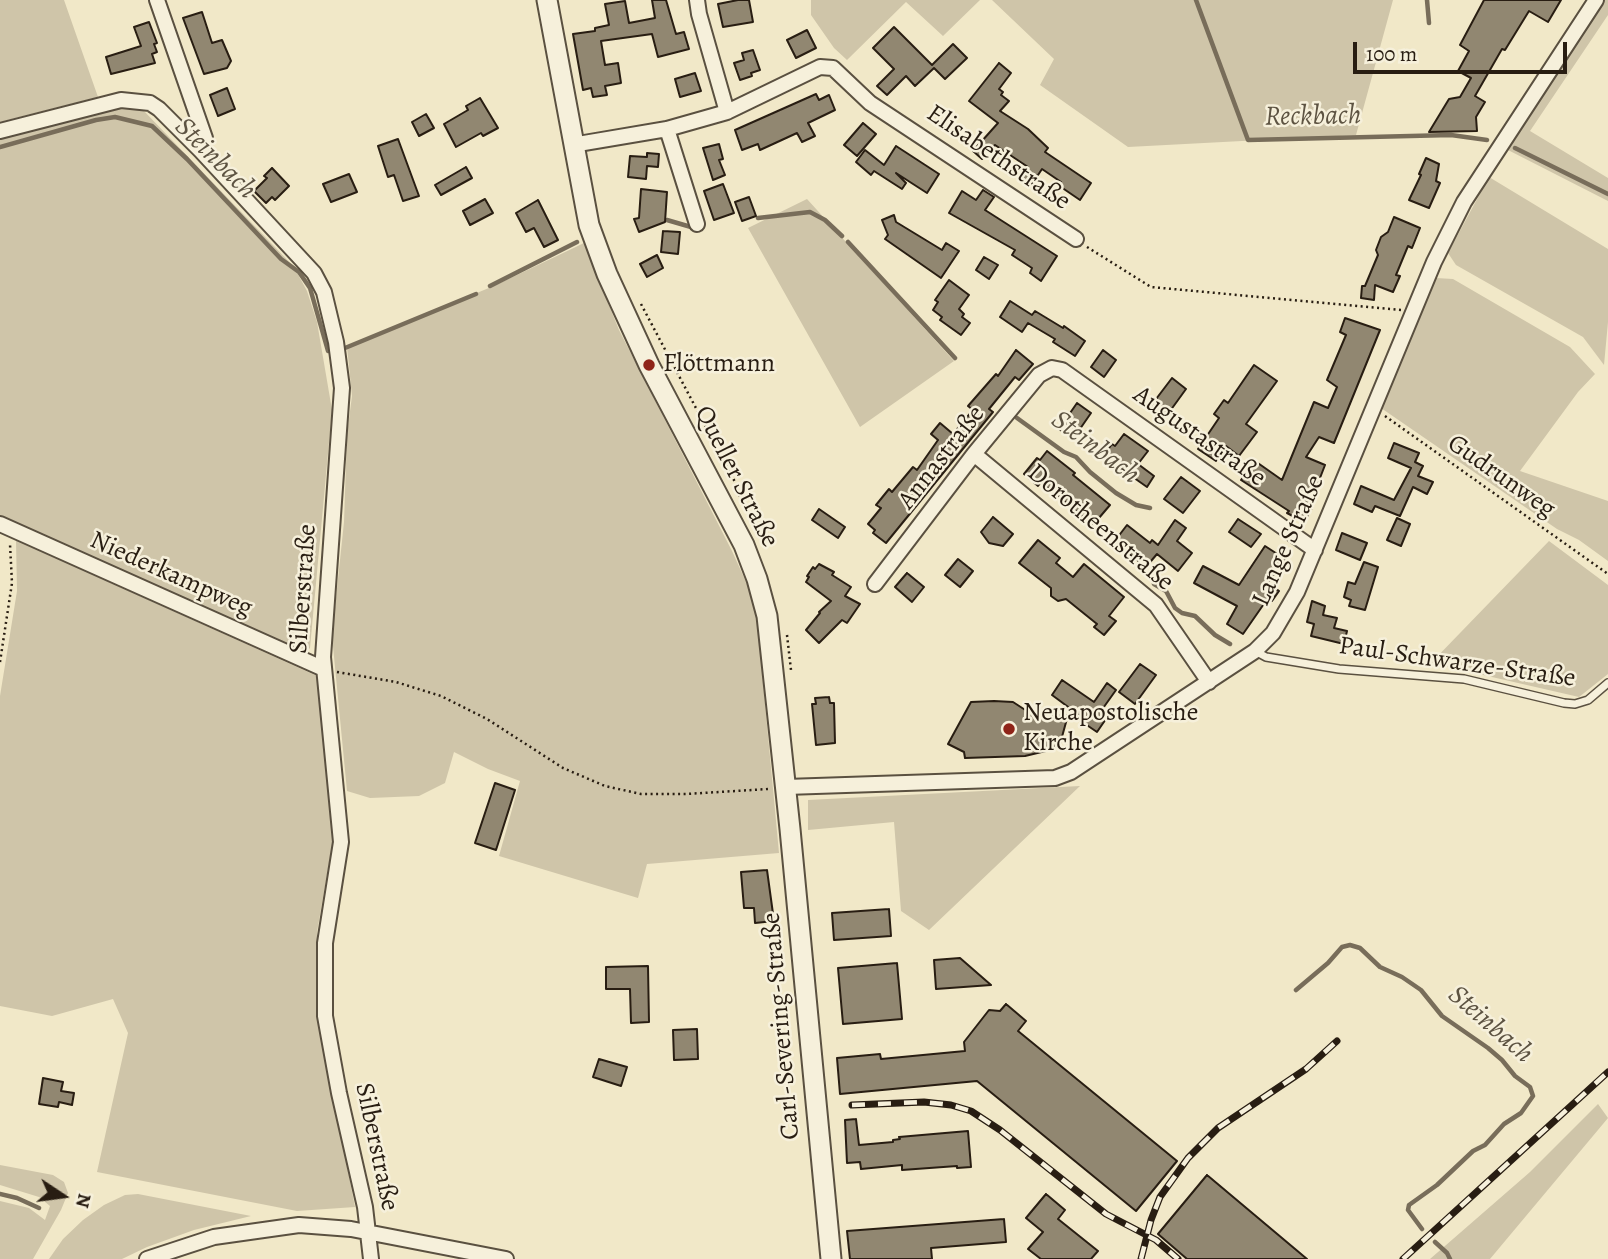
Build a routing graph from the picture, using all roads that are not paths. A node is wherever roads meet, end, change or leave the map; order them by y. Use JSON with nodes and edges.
{"nodes":[{"id":1,"x":157,"y":0,"type":"edge"},
{"id":2,"x":547,"y":0,"type":"edge"},
{"id":3,"x":698,"y":0,"type":"edge"},
{"id":4,"x":1596,"y":0,"type":"edge"},
{"id":5,"x":727,"y":112,"type":"junction"},
{"id":6,"x":667,"y":129,"type":"junction"},
{"id":7,"x":0,"y":131,"type":"edge"},
{"id":8,"x":572,"y":145,"type":"junction"},
{"id":9,"x":201,"y":150,"type":"junction"},
{"id":10,"x":697,"y":224,"type":"dead end"},
{"id":11,"x":1076,"y":239,"type":"road end"},
{"id":12,"x":1052,"y":368,"type":"joint"},
{"id":13,"x":974,"y":454,"type":"junction"},
{"id":14,"x":5,"y":527,"type":"edge"},
{"id":15,"x":1315,"y":550,"type":"junction"},
{"id":16,"x":875,"y":584,"type":"dead end"},
{"id":17,"x":1255,"y":651,"type":"junction"},
{"id":18,"x":324,"y":670,"type":"junction"},
{"id":19,"x":1209,"y":682,"type":"junction"},
{"id":20,"x":1608,"y":683,"type":"edge"},
{"id":21,"x":786,"y":787,"type":"junction"},
{"id":22,"x":369,"y":1232,"type":"junction"},
{"id":23,"x":148,"y":1259,"type":"edge"},
{"id":24,"x":371,"y":1259,"type":"edge"},
{"id":25,"x":506,"y":1259,"type":"edge"},
{"id":26,"x":831,"y":1259,"type":"edge"}],
"edges":[{"from":1,"to":9,"type":"street"},
{"from":2,"to":8,"type":"street","name":"Queller Straße"},
{"from":3,"to":5,"type":"street"},
{"from":4,"to":15,"type":"street","name":"Lange Straße"},
{"from":5,"to":6,"type":"street","name":"Elisabethstraße"},
{"from":5,"to":11,"type":"street","name":"Elisabethstraße"},
{"from":6,"to":8,"type":"street","name":"Elisabethstraße"},
{"from":6,"to":10,"type":"street"},
{"from":7,"to":9,"type":"street","name":"Silberstraße"},
{"from":8,"to":21,"type":"street","name":"Queller Straße"},
{"from":9,"to":18,"type":"street","name":"Silberstraße"},
{"from":12,"to":13,"type":"street","name":"Annastraße"},
{"from":12,"to":15,"type":"street","name":"Augustastraße"},
{"from":13,"to":16,"type":"street","name":"Annastraße"},
{"from":13,"to":19,"type":"street","name":"Dorotheenstraße"},
{"from":14,"to":18,"type":"street","name":"Niederkampweg"},
{"from":15,"to":17,"type":"street","name":"Lange Straße"},
{"from":17,"to":19,"type":"street","name":"Lange Straße"},
{"from":17,"to":20,"type":"lane","name":"Paul-Schwarze-Straße"},
{"from":18,"to":22,"type":"street","name":"Silberstraße"},
{"from":19,"to":21,"type":"street","name":"Lange Straße"},
{"from":21,"to":26,"type":"street","name":"Carl-Severing-Straße"},
{"from":22,"to":23,"type":"street"},
{"from":22,"to":24,"type":"street","name":"Silberstraße"},
{"from":22,"to":25,"type":"street"}]}
